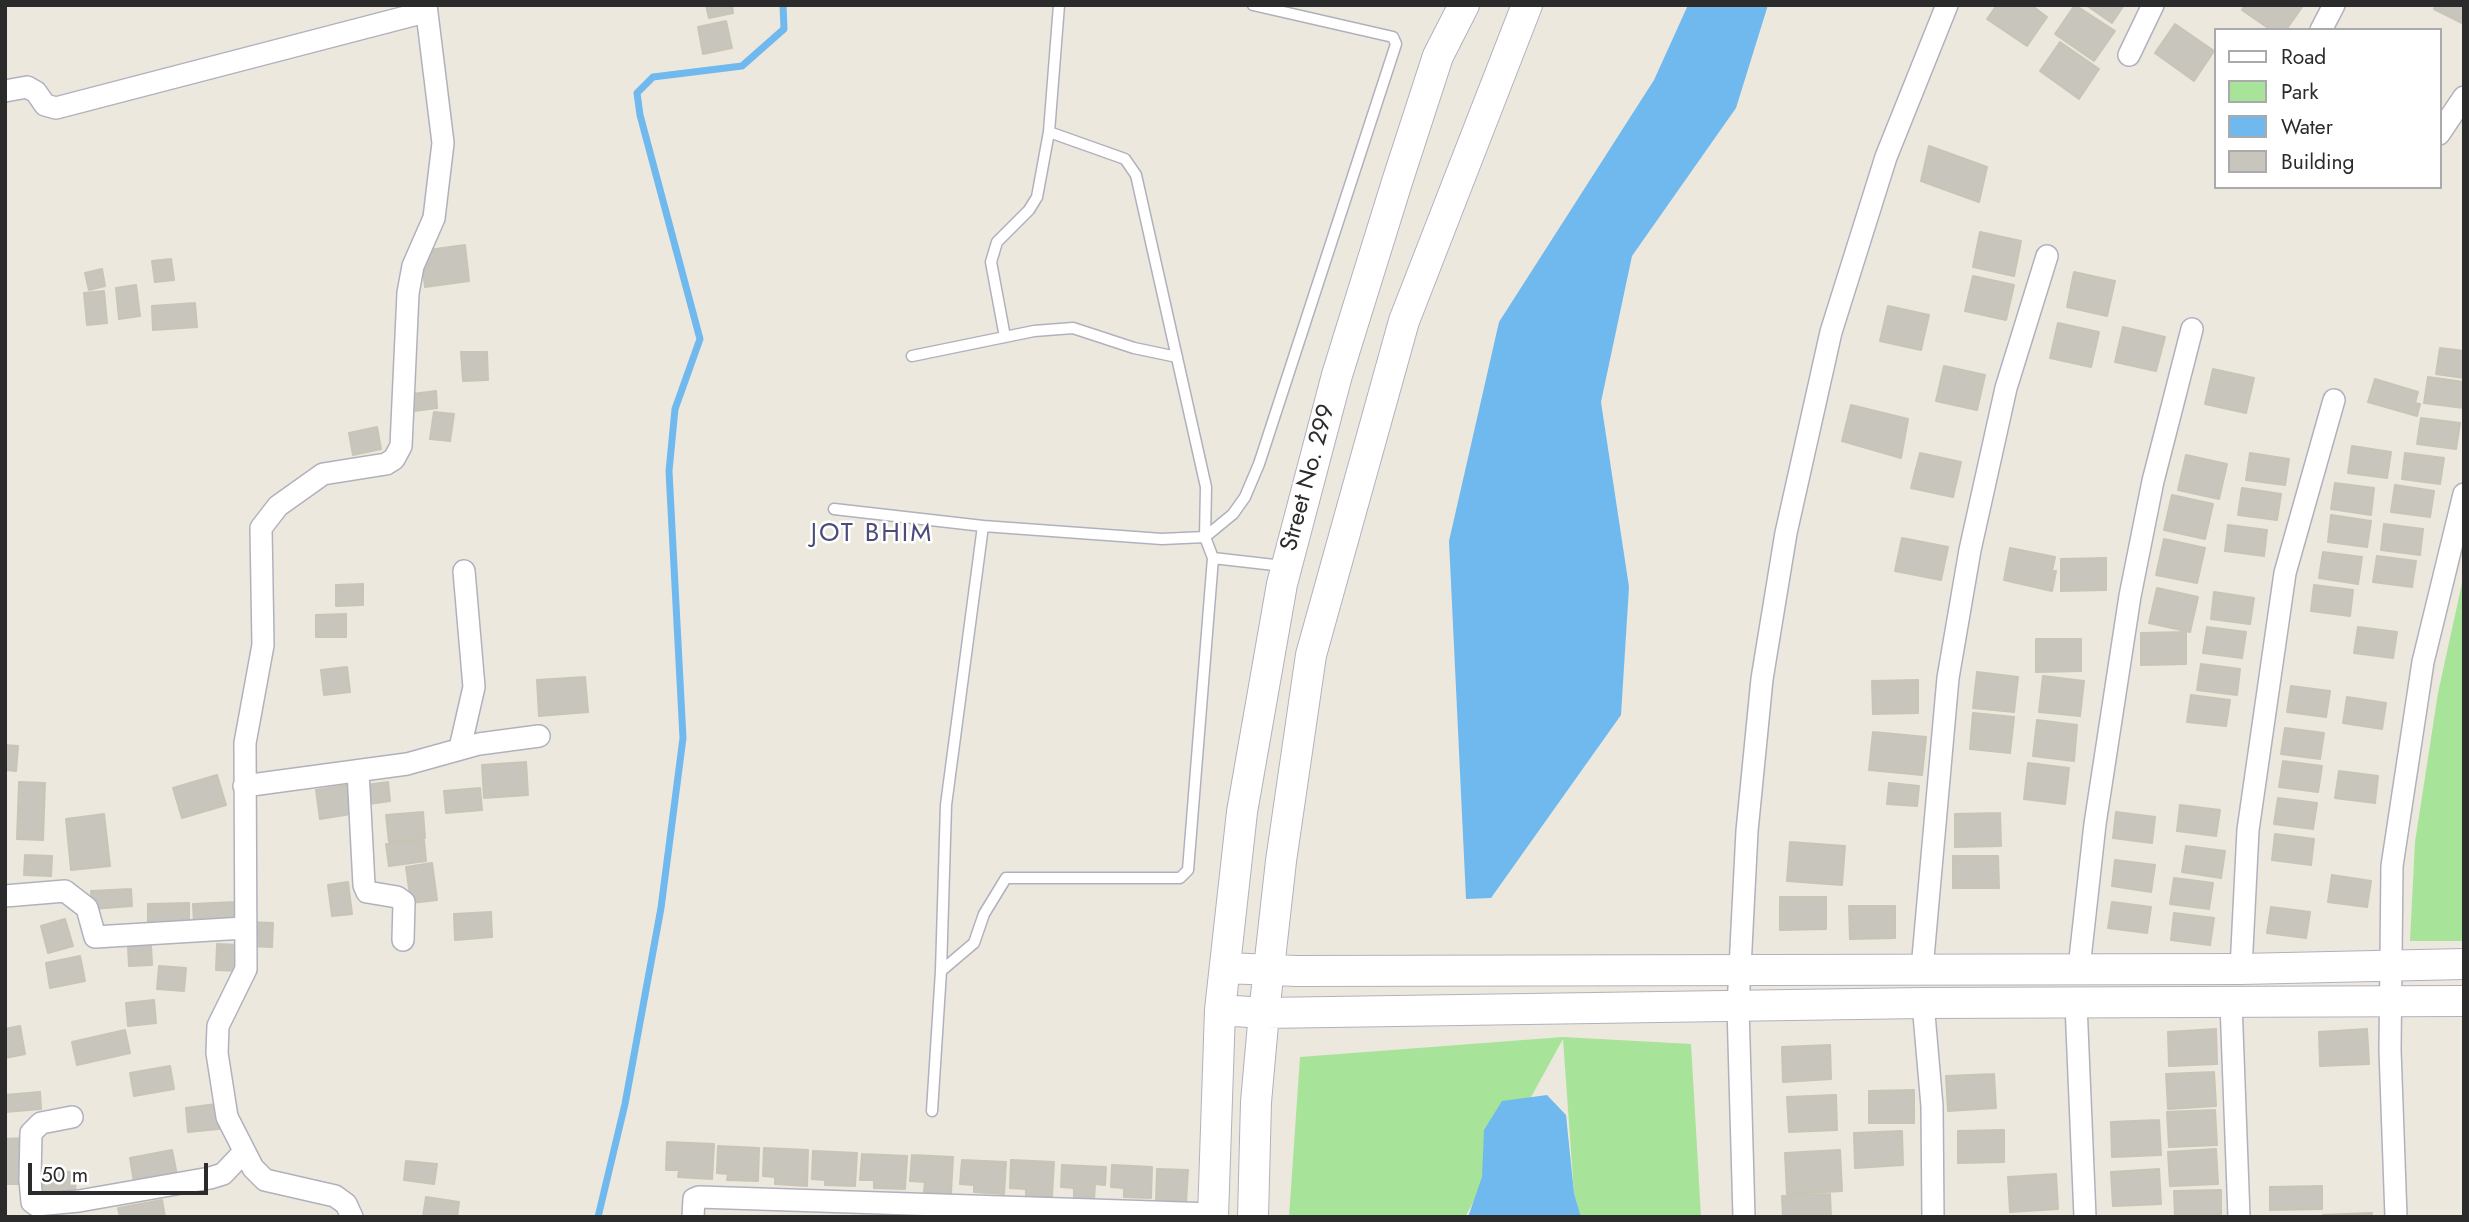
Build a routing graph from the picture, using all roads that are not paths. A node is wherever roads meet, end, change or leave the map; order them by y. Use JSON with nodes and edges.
{"nodes":[{"id":1,"x":1059,"y":5,"type":"edge"},
{"id":2,"x":1253,"y":5,"type":"edge"},
{"id":3,"x":1464,"y":5,"type":"edge"},
{"id":4,"x":1527,"y":5,"type":"edge"},
{"id":5,"x":1947,"y":5,"type":"edge"},
{"id":6,"x":2153,"y":5,"type":"edge"},
{"id":7,"x":2334,"y":5,"type":"edge"},
{"id":8,"x":426,"y":9,"type":"edge"},
{"id":9,"x":2322,"y":28,"type":"edge"},
{"id":10,"x":2129,"y":55,"type":"dead end"},
{"id":11,"x":5,"y":91,"type":"edge"},
{"id":12,"x":2464,"y":97,"type":"edge"},
{"id":13,"x":2441,"y":131,"type":"edge"},
{"id":14,"x":1049,"y":132,"type":"junction"},
{"id":15,"x":2048,"y":256,"type":"dead end"},
{"id":16,"x":2192,"y":329,"type":"dead end"},
{"id":17,"x":1005,"y":337,"type":"junction"},
{"id":18,"x":912,"y":356,"type":"dead end"},
{"id":19,"x":1177,"y":357,"type":"junction"},
{"id":20,"x":2334,"y":400,"type":"dead end"},
{"id":21,"x":2464,"y":494,"type":"edge"},
{"id":22,"x":834,"y":509,"type":"dead end"},
{"id":23,"x":983,"y":526,"type":"junction"},
{"id":24,"x":1205,"y":537,"type":"junction"},
{"id":25,"x":1213,"y":558,"type":"junction"},
{"id":26,"x":1286,"y":566,"type":"junction"},
{"id":27,"x":464,"y":571,"type":"dead end"},
{"id":28,"x":539,"y":736,"type":"dead end"},
{"id":29,"x":460,"y":748,"type":"junction"},
{"id":30,"x":358,"y":771,"type":"junction"},
{"id":31,"x":244,"y":786,"type":"junction"},
{"id":32,"x":5,"y":896,"type":"edge"},
{"id":33,"x":244,"y":928,"type":"junction"},
{"id":34,"x":402,"y":940,"type":"dead end"},
{"id":35,"x":2464,"y":964,"type":"edge"},
{"id":36,"x":2390,"y":965,"type":"junction"},
{"id":37,"x":1226,"y":968,"type":"junction"},
{"id":38,"x":2079,"y":968,"type":"junction"},
{"id":39,"x":1742,"y":969,"type":"junction"},
{"id":40,"x":1922,"y":969,"type":"junction"},
{"id":41,"x":2241,"y":969,"type":"junction"},
{"id":42,"x":1269,"y":970,"type":"junction"},
{"id":43,"x":941,"y":971,"type":"junction"},
{"id":44,"x":2464,"y":1001,"type":"edge"},
{"id":45,"x":2391,"y":1002,"type":"junction"},
{"id":46,"x":1923,"y":1003,"type":"junction"},
{"id":47,"x":2231,"y":1003,"type":"junction"},
{"id":48,"x":2076,"y":1004,"type":"junction"},
{"id":49,"x":1738,"y":1007,"type":"junction"},
{"id":50,"x":1220,"y":1010,"type":"junction"},
{"id":51,"x":1264,"y":1013,"type":"junction"},
{"id":52,"x":932,"y":1111,"type":"dead end"},
{"id":53,"x":72,"y":1117,"type":"dead end"},
{"id":54,"x":244,"y":1152,"type":"junction"},
{"id":55,"x":818,"y":1209,"type":"edge"},
{"id":56,"x":30,"y":1211,"type":"edge"},
{"id":57,"x":939,"y":1211,"type":"edge"},
{"id":58,"x":1068,"y":1213,"type":"edge"},
{"id":59,"x":1213,"y":1215,"type":"edge"},
{"id":60,"x":352,"y":1217,"type":"edge"},
{"id":61,"x":693,"y":1217,"type":"edge"},
{"id":62,"x":1253,"y":1217,"type":"edge"},
{"id":63,"x":1744,"y":1217,"type":"edge"},
{"id":64,"x":1933,"y":1217,"type":"edge"},
{"id":65,"x":2085,"y":1217,"type":"edge"},
{"id":66,"x":2239,"y":1217,"type":"edge"},
{"id":67,"x":2396,"y":1217,"type":"edge"}],
"edges":[{"from":1,"to":14,"type":"lane"},
{"from":2,"to":24,"type":"lane"},
{"from":3,"to":26,"type":"street","name":"Street No. 299"},
{"from":4,"to":42,"type":"street"},
{"from":5,"to":39,"type":"street"},
{"from":6,"to":10,"type":"street"},
{"from":7,"to":9,"type":"street"},
{"from":8,"to":11,"type":"street"},
{"from":8,"to":31,"type":"street"},
{"from":12,"to":13,"type":"street"},
{"from":14,"to":17,"type":"lane"},
{"from":14,"to":19,"type":"lane"},
{"from":15,"to":40,"type":"street"},
{"from":16,"to":38,"type":"street"},
{"from":17,"to":18,"type":"lane"},
{"from":17,"to":19,"type":"lane"},
{"from":19,"to":24,"type":"lane"},
{"from":20,"to":41,"type":"street"},
{"from":21,"to":36,"type":"street"},
{"from":22,"to":23,"type":"lane"},
{"from":23,"to":24,"type":"lane"},
{"from":23,"to":43,"type":"lane"},
{"from":24,"to":25,"type":"lane"},
{"from":25,"to":26,"type":"lane"},
{"from":25,"to":43,"type":"lane"},
{"from":26,"to":37,"type":"street","name":"Street No. 299"},
{"from":27,"to":29,"type":"street"},
{"from":28,"to":29,"type":"street"},
{"from":29,"to":30,"type":"street"},
{"from":30,"to":31,"type":"street"},
{"from":30,"to":34,"type":"street"},
{"from":31,"to":33,"type":"street"},
{"from":32,"to":33,"type":"street"},
{"from":33,"to":54,"type":"street"},
{"from":35,"to":36,"type":"street"},
{"from":36,"to":41,"type":"street"},
{"from":36,"to":45,"type":"street"},
{"from":37,"to":42,"type":"street"},
{"from":37,"to":50,"type":"street","name":"Street No. 299"},
{"from":38,"to":40,"type":"street"},
{"from":38,"to":41,"type":"street"},
{"from":39,"to":40,"type":"street"},
{"from":39,"to":42,"type":"street"},
{"from":39,"to":49,"type":"street"},
{"from":42,"to":51,"type":"street"},
{"from":43,"to":52,"type":"lane"},
{"from":44,"to":45,"type":"street"},
{"from":45,"to":47,"type":"street"},
{"from":45,"to":67,"type":"street"},
{"from":46,"to":48,"type":"street"},
{"from":46,"to":49,"type":"street"},
{"from":46,"to":64,"type":"street"},
{"from":47,"to":48,"type":"street"},
{"from":47,"to":66,"type":"street"},
{"from":48,"to":65,"type":"street"},
{"from":49,"to":51,"type":"street"},
{"from":49,"to":63,"type":"street"},
{"from":50,"to":51,"type":"street"},
{"from":50,"to":59,"type":"street","name":"Street No. 299"},
{"from":51,"to":62,"type":"street"},
{"from":53,"to":56,"type":"street"},
{"from":54,"to":56,"type":"street"},
{"from":54,"to":60,"type":"street"},
{"from":55,"to":57,"type":"street"},
{"from":55,"to":61,"type":"street"},
{"from":57,"to":58,"type":"street"},
{"from":58,"to":59,"type":"street"}]}
